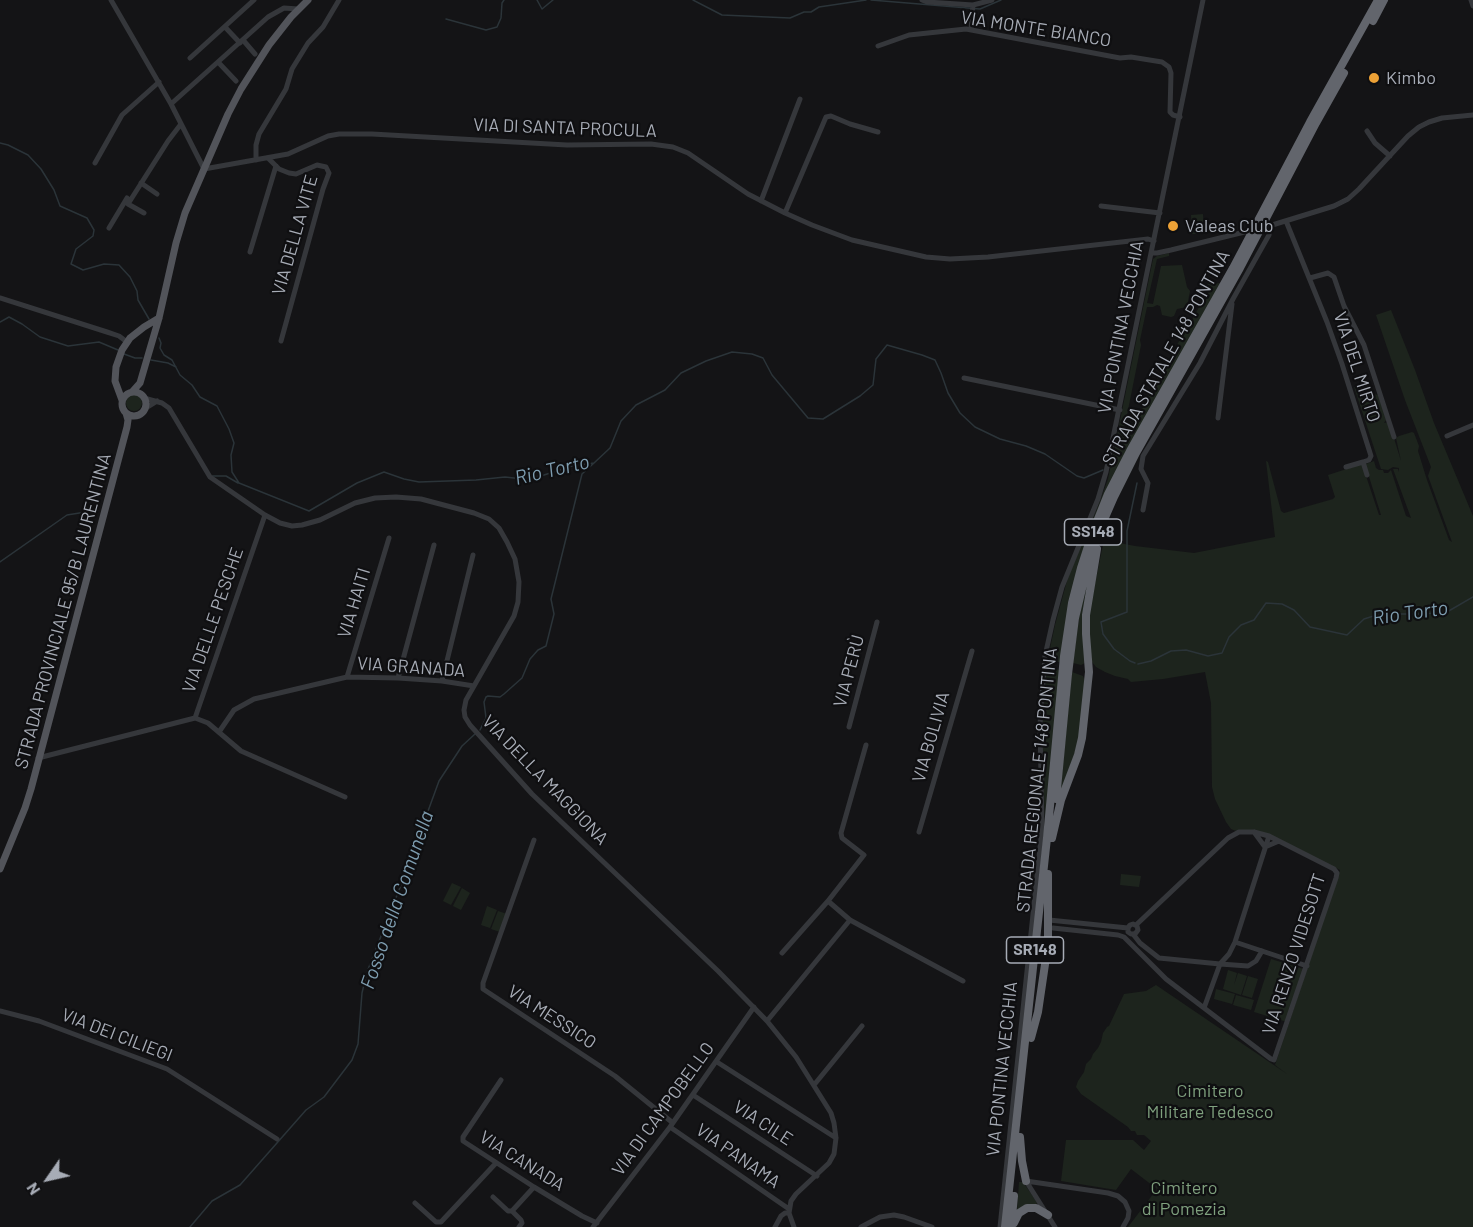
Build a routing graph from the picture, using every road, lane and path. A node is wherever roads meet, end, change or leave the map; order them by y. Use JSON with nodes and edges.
{"nodes":[{"id":1,"x":111,"y":0,"type":"edge"},
{"id":2,"x":254,"y":0,"type":"edge"},
{"id":3,"x":308,"y":0,"type":"edge"},
{"id":4,"x":339,"y":0,"type":"edge"},
{"id":5,"x":922,"y":0,"type":"edge"},
{"id":6,"x":992,"y":0,"type":"edge"},
{"id":7,"x":1203,"y":0,"type":"edge"},
{"id":8,"x":1378,"y":0,"type":"edge"},
{"id":9,"x":1384,"y":0,"type":"edge"},
{"id":10,"x":1471,"y":0,"type":"edge"},
{"id":11,"x":973,"y":5,"type":"junction"},
{"id":12,"x":1473,"y":6,"type":"edge"},
{"id":13,"x":298,"y":9,"type":"junction"},
{"id":14,"x":1369,"y":24,"type":"junction"},
{"id":15,"x":225,"y":27,"type":"junction"},
{"id":16,"x":971,"y":30,"type":"junction"},
{"id":17,"x":241,"y":42,"type":"junction"},
{"id":18,"x":878,"y":46,"type":"dead end"},
{"id":19,"x":255,"y":54,"type":"dead end"},
{"id":20,"x":190,"y":58,"type":"dead end"},
{"id":21,"x":218,"y":62,"type":"junction"},
{"id":22,"x":236,"y":81,"type":"dead end"},
{"id":23,"x":159,"y":82,"type":"junction"},
{"id":24,"x":800,"y":99,"type":"dead end"},
{"id":25,"x":171,"y":104,"type":"junction"},
{"id":26,"x":1473,"y":115,"type":"edge"},
{"id":27,"x":1180,"y":117,"type":"junction"},
{"id":28,"x":181,"y":124,"type":"junction"},
{"id":29,"x":1367,"y":131,"type":"dead end"},
{"id":30,"x":878,"y":132,"type":"dead end"},
{"id":31,"x":168,"y":141,"type":"junction"},
{"id":32,"x":1390,"y":156,"type":"junction"},
{"id":33,"x":268,"y":158,"type":"junction"},
{"id":34,"x":256,"y":160,"type":"junction"},
{"id":35,"x":95,"y":163,"type":"dead end"},
{"id":36,"x":276,"y":166,"type":"junction"},
{"id":37,"x":204,"y":169,"type":"junction"},
{"id":38,"x":141,"y":183,"type":"junction"},
{"id":39,"x":157,"y":194,"type":"dead end"},
{"id":40,"x":761,"y":201,"type":"junction"},
{"id":41,"x":1101,"y":206,"type":"dead end"},
{"id":42,"x":144,"y":213,"type":"dead end"},
{"id":43,"x":785,"y":213,"type":"junction"},
{"id":44,"x":1160,"y":213,"type":"junction"},
{"id":45,"x":1287,"y":221,"type":"junction"},
{"id":46,"x":1268,"y":226,"type":"junction"},
{"id":47,"x":109,"y":228,"type":"dead end"},
{"id":48,"x":1154,"y":241,"type":"junction"},
{"id":49,"x":250,"y":252,"type":"dead end"},
{"id":50,"x":1152,"y":253,"type":"junction"},
{"id":51,"x":1310,"y":279,"type":"junction"},
{"id":52,"x":0,"y":298,"type":"edge"},
{"id":53,"x":1233,"y":299,"type":"junction"},
{"id":54,"x":159,"y":318,"type":"junction"},
{"id":55,"x":281,"y":341,"type":"dead end"},
{"id":56,"x":127,"y":342,"type":"junction"},
{"id":57,"x":964,"y":378,"type":"dead end"},
{"id":58,"x":140,"y":383,"type":"junction"},
{"id":59,"x":127,"y":395,"type":"junction"},
{"id":60,"x":143,"y":397,"type":"junction"},
{"id":61,"x":157,"y":401,"type":"junction"},
{"id":62,"x":144,"y":409,"type":"junction"},
{"id":63,"x":1120,"y":410,"type":"junction"},
{"id":64,"x":126,"y":413,"type":"junction"},
{"id":65,"x":136,"y":415,"type":"junction"},
{"id":66,"x":1218,"y":418,"type":"dead end"},
{"id":67,"x":1473,"y":425,"type":"edge"},
{"id":68,"x":127,"y":427,"type":"junction"},
{"id":69,"x":1447,"y":436,"type":"dead end"},
{"id":70,"x":1394,"y":437,"type":"dead end"},
{"id":71,"x":1363,"y":462,"type":"junction"},
{"id":72,"x":1346,"y":467,"type":"dead end"},
{"id":73,"x":1367,"y":475,"type":"dead end"},
{"id":74,"x":1119,"y":480,"type":"junction"},
{"id":75,"x":1143,"y":510,"type":"dead end"},
{"id":76,"x":265,"y":515,"type":"junction"},
{"id":77,"x":1100,"y":529,"type":"junction"},
{"id":78,"x":389,"y":538,"type":"dead end"},
{"id":79,"x":434,"y":544,"type":"dead end"},
{"id":80,"x":473,"y":555,"type":"dead end"},
{"id":81,"x":1078,"y":588,"type":"junction"},
{"id":82,"x":877,"y":622,"type":"dead end"},
{"id":83,"x":972,"y":651,"type":"dead end"},
{"id":84,"x":1065,"y":674,"type":"junction"},
{"id":85,"x":348,"y":677,"type":"junction"},
{"id":86,"x":398,"y":678,"type":"junction"},
{"id":87,"x":442,"y":681,"type":"junction"},
{"id":88,"x":474,"y":686,"type":"junction"},
{"id":89,"x":195,"y":718,"type":"junction"},
{"id":90,"x":849,"y":727,"type":"dead end"},
{"id":91,"x":219,"y":732,"type":"junction"},
{"id":92,"x":866,"y":745,"type":"dead end"},
{"id":93,"x":39,"y":758,"type":"junction"},
{"id":94,"x":345,"y":797,"type":"dead end"},
{"id":95,"x":919,"y":832,"type":"dead end"},
{"id":96,"x":1254,"y":832,"type":"junction"},
{"id":97,"x":1269,"y":836,"type":"junction"},
{"id":98,"x":1052,"y":838,"type":"junction"},
{"id":99,"x":534,"y":840,"type":"dead end"},
{"id":100,"x":1279,"y":841,"type":"junction"},
{"id":101,"x":1265,"y":848,"type":"junction"},
{"id":102,"x":0,"y":869,"type":"edge"},
{"id":103,"x":1048,"y":874,"type":"junction"},
{"id":104,"x":828,"y":902,"type":"junction"},
{"id":105,"x":850,"y":920,"type":"junction"},
{"id":106,"x":1049,"y":920,"type":"junction"},
{"id":107,"x":1064,"y":921,"type":"junction"},
{"id":108,"x":1136,"y":925,"type":"junction"},
{"id":109,"x":1128,"y":928,"type":"junction"},
{"id":110,"x":1051,"y":929,"type":"junction"},
{"id":111,"x":1133,"y":934,"type":"junction"},
{"id":112,"x":1235,"y":942,"type":"junction"},
{"id":113,"x":1262,"y":951,"type":"junction"},
{"id":114,"x":782,"y":953,"type":"dead end"},
{"id":115,"x":1220,"y":964,"type":"junction"},
{"id":116,"x":1307,"y":966,"type":"junction"},
{"id":117,"x":963,"y":981,"type":"dead end"},
{"id":118,"x":754,"y":1007,"type":"junction"},
{"id":119,"x":1204,"y":1008,"type":"junction"},
{"id":120,"x":0,"y":1011,"type":"edge"},
{"id":121,"x":768,"y":1021,"type":"junction"},
{"id":122,"x":862,"y":1026,"type":"dead end"},
{"id":123,"x":1031,"y":1038,"type":"junction"},
{"id":124,"x":717,"y":1062,"type":"junction"},
{"id":125,"x":501,"y":1080,"type":"dead end"},
{"id":126,"x":814,"y":1084,"type":"junction"},
{"id":127,"x":693,"y":1095,"type":"junction"},
{"id":128,"x":671,"y":1125,"type":"junction"},
{"id":129,"x":1020,"y":1137,"type":"junction"},
{"id":130,"x":836,"y":1138,"type":"junction"},
{"id":131,"x":277,"y":1139,"type":"dead end"},
{"id":132,"x":496,"y":1163,"type":"junction"},
{"id":133,"x":817,"y":1176,"type":"junction"},
{"id":134,"x":1026,"y":1181,"type":"junction"},
{"id":135,"x":534,"y":1187,"type":"junction"},
{"id":136,"x":493,"y":1197,"type":"dead end"},
{"id":137,"x":415,"y":1203,"type":"dead end"},
{"id":138,"x":512,"y":1211,"type":"junction"},
{"id":139,"x":789,"y":1211,"type":"junction"},
{"id":140,"x":1048,"y":1215,"type":"junction"},
{"id":141,"x":595,"y":1225,"type":"edge"},
{"id":142,"x":1002,"y":1225,"type":"edge"},
{"id":143,"x":519,"y":1227,"type":"edge"},
{"id":144,"x":775,"y":1227,"type":"edge"},
{"id":145,"x":794,"y":1227,"type":"edge"},
{"id":146,"x":861,"y":1227,"type":"edge"},
{"id":147,"x":932,"y":1227,"type":"edge"},
{"id":148,"x":1012,"y":1227,"type":"edge"},
{"id":149,"x":1055,"y":1227,"type":"edge"},
{"id":150,"x":1123,"y":1227,"type":"edge"}],
"edges":[{"from":1,"to":23,"type":"street"},
{"from":2,"to":15,"type":"street"},
{"from":3,"to":13,"type":"main road"},
{"from":4,"to":34,"type":"street"},
{"from":5,"to":11,"type":"street"},
{"from":6,"to":11,"type":"street"},
{"from":7,"to":27,"type":"street","name":"VIA PONTINA VECCHIA"},
{"from":8,"to":14,"type":"highway"},
{"from":9,"to":14,"type":"highway"},
{"from":10,"to":12,"type":"street"},
{"from":11,"to":16,"type":"street"},
{"from":13,"to":17,"type":"street"},
{"from":13,"to":37,"type":"main road"},
{"from":14,"to":74,"type":"highway","name":"STRADA STATALE 148 PONTINA","number":"SS148"},
{"from":15,"to":17,"type":"street"},
{"from":15,"to":20,"type":"street"},
{"from":16,"to":18,"type":"street","name":"VIA MONTE BIANCO"},
{"from":16,"to":27,"type":"street","name":"VIA MONTE BIANCO"},
{"from":17,"to":19,"type":"street"},
{"from":17,"to":21,"type":"street"},
{"from":21,"to":22,"type":"street"},
{"from":21,"to":25,"type":"street"},
{"from":23,"to":25,"type":"street"},
{"from":23,"to":35,"type":"street"},
{"from":24,"to":40,"type":"street"},
{"from":25,"to":28,"type":"street"},
{"from":26,"to":32,"type":"street"},
{"from":27,"to":44,"type":"street","name":"VIA PONTINA VECCHIA"},
{"from":28,"to":31,"type":"street"},
{"from":28,"to":37,"type":"street"},
{"from":29,"to":32,"type":"street"},
{"from":30,"to":43,"type":"street"},
{"from":31,"to":38,"type":"street"},
{"from":31,"to":47,"type":"street"},
{"from":32,"to":45,"type":"street"},
{"from":33,"to":34,"type":"street","name":"VIA DI SANTA PROCULA"},
{"from":33,"to":36,"type":"street","name":"VIA DELLA VITE"},
{"from":33,"to":40,"type":"street","name":"VIA DI SANTA PROCULA"},
{"from":34,"to":37,"type":"street","name":"VIA DI SANTA PROCULA"},
{"from":36,"to":49,"type":"street"},
{"from":36,"to":55,"type":"street","name":"VIA DELLA VITE"},
{"from":37,"to":54,"type":"main road"},
{"from":38,"to":39,"type":"street"},
{"from":38,"to":42,"type":"street"},
{"from":40,"to":43,"type":"street","name":"VIA DI SANTA PROCULA"},
{"from":41,"to":44,"type":"street"},
{"from":43,"to":48,"type":"street","name":"VIA DI SANTA PROCULA"},
{"from":44,"to":48,"type":"street","name":"VIA PONTINA VECCHIA"},
{"from":45,"to":46,"type":"street"},
{"from":45,"to":51,"type":"street","name":"VIA DEL MIRTO"},
{"from":46,"to":50,"type":"street"},
{"from":46,"to":53,"type":"street"},
{"from":48,"to":50,"type":"street","name":"VIA PONTINA VECCHIA"},
{"from":50,"to":63,"type":"street","name":"VIA PONTINA VECCHIA"},
{"from":51,"to":70,"type":"street","name":"VIA DEL MIRTO"},
{"from":51,"to":71,"type":"street","name":"VIA DEL MIRTO"},
{"from":52,"to":56,"type":"street"},
{"from":53,"to":66,"type":"street"},
{"from":53,"to":75,"type":"street"},
{"from":54,"to":56,"type":"main road"},
{"from":54,"to":58,"type":"main road"},
{"from":56,"to":59,"type":"main road","name":"STRADA PROVINCIALE 95/B LAURENTINA"},
{"from":57,"to":63,"type":"street"},
{"from":58,"to":59,"type":"main road"},
{"from":58,"to":60,"type":"main road"},
{"from":59,"to":60,"type":"main road"},
{"from":59,"to":64,"type":"main road","name":"STRADA PROVINCIALE 95/B LAURENTINA"},
{"from":60,"to":61,"type":"street"},
{"from":60,"to":62,"type":"main road"},
{"from":61,"to":62,"type":"street"},
{"from":61,"to":76,"type":"street","name":"VIA DELLA MAGGIONA"},
{"from":62,"to":65,"type":"main road","name":"STRADA PROVINCIALE 95/B LAURENTINA"},
{"from":63,"to":142,"type":"street","name":"VIA PONTINA VECCHIA"},
{"from":64,"to":65,"type":"main road"},
{"from":64,"to":68,"type":"main road","name":"STRADA PROVINCIALE 95/B LAURENTINA"},
{"from":65,"to":68,"type":"main road","name":"STRADA PROVINCIALE 95/B LAURENTINA"},
{"from":67,"to":69,"type":"street"},
{"from":68,"to":93,"type":"main road","name":"STRADA PROVINCIALE 95/B LAURENTINA"},
{"from":71,"to":72,"type":"street"},
{"from":71,"to":73,"type":"street"},
{"from":74,"to":77,"type":"highway","name":"STRADA STATALE 148 PONTINA","number":"SS148"},
{"from":74,"to":81,"type":"highway","name":"STRADA STATALE 148 PONTINA","number":"SS148"},
{"from":76,"to":88,"type":"street","name":"VIA DELLA MAGGIONA"},
{"from":76,"to":89,"type":"street","name":"VIA DELLE PESCHE"},
{"from":77,"to":81,"type":"highway","name":"STRADA STATALE 148 PONTINA","number":"SS148"},
{"from":77,"to":98,"type":"highway"},
{"from":78,"to":85,"type":"street","name":"VIA HAITI"},
{"from":79,"to":86,"type":"street"},
{"from":80,"to":87,"type":"street"},
{"from":81,"to":84,"type":"highway","name":"STRADA REGIONALE 148 PONTINA","number":"SR148"},
{"from":82,"to":90,"type":"street","name":"VIA PERÙ"},
{"from":83,"to":95,"type":"street","name":"VIA BOLIVIA"},
{"from":84,"to":98,"type":"highway","name":"STRADA REGIONALE 148 PONTINA","number":"SR148"},
{"from":84,"to":142,"type":"highway","name":"STRADA REGIONALE 148 PONTINA","number":"SR148"},
{"from":85,"to":86,"type":"street","name":"VIA GRANADA"},
{"from":85,"to":91,"type":"street","name":"VIA GRANADA"},
{"from":86,"to":87,"type":"street","name":"VIA GRANADA"},
{"from":87,"to":88,"type":"street","name":"VIA GRANADA"},
{"from":88,"to":118,"type":"street","name":"VIA DELLA MAGGIONA"},
{"from":89,"to":91,"type":"street"},
{"from":89,"to":93,"type":"street","name":"VIA DELLE PESCHE"},
{"from":91,"to":94,"type":"street"},
{"from":92,"to":104,"type":"street"},
{"from":93,"to":102,"type":"main road","name":"STRADA PROVINCIALE 95/B LAURENTINA"},
{"from":96,"to":97,"type":"street","name":"VIA RENZO VIDESOTT"},
{"from":96,"to":101,"type":"street"},
{"from":96,"to":108,"type":"street"},
{"from":97,"to":100,"type":"street","name":"VIA RENZO VIDESOTT"},
{"from":97,"to":101,"type":"street"},
{"from":98,"to":103,"type":"highway","name":"STRADA REGIONALE 148 PONTINA","number":"SR148"},
{"from":99,"to":128,"type":"street","name":"VIA MESSICO"},
{"from":100,"to":101,"type":"street"},
{"from":100,"to":116,"type":"street","name":"VIA RENZO VIDESOTT"},
{"from":101,"to":112,"type":"street"},
{"from":103,"to":106,"type":"highway"},
{"from":103,"to":123,"type":"highway","name":"STRADA REGIONALE 148 PONTINA","number":"SR148"},
{"from":104,"to":105,"type":"street"},
{"from":104,"to":114,"type":"street"},
{"from":105,"to":117,"type":"street"},
{"from":105,"to":121,"type":"street"},
{"from":106,"to":107,"type":"street"},
{"from":106,"to":110,"type":"highway"},
{"from":107,"to":109,"type":"street"},
{"from":107,"to":110,"type":"street"},
{"from":108,"to":109,"type":"street"},
{"from":108,"to":111,"type":"street"},
{"from":109,"to":111,"type":"street"},
{"from":110,"to":119,"type":"street","name":"VIA RENZO VIDESOTT"},
{"from":110,"to":123,"type":"highway"},
{"from":111,"to":115,"type":"street"},
{"from":112,"to":113,"type":"street"},
{"from":112,"to":115,"type":"street"},
{"from":113,"to":115,"type":"street"},
{"from":113,"to":116,"type":"street"},
{"from":115,"to":119,"type":"street"},
{"from":116,"to":119,"type":"street","name":"VIA RENZO VIDESOTT"},
{"from":118,"to":121,"type":"street","name":"VIA DELLA MAGGIONA"},
{"from":118,"to":124,"type":"street","name":"VIA DI CAMPOBELLO"},
{"from":120,"to":131,"type":"street","name":"VIA DEI CILIEGI"},
{"from":121,"to":126,"type":"street","name":"VIA DELLA MAGGIONA"},
{"from":122,"to":126,"type":"street"},
{"from":123,"to":129,"type":"highway","name":"STRADA REGIONALE 148 PONTINA","number":"SR148"},
{"from":124,"to":127,"type":"street","name":"VIA DI CAMPOBELLO"},
{"from":124,"to":130,"type":"street"},
{"from":125,"to":132,"type":"street","name":"VIA CANADA"},
{"from":126,"to":130,"type":"street","name":"VIA DELLA MAGGIONA"},
{"from":127,"to":128,"type":"street","name":"VIA DI CAMPOBELLO"},
{"from":127,"to":133,"type":"street","name":"VIA CILE"},
{"from":128,"to":139,"type":"street","name":"VIA PANAMA"},
{"from":128,"to":141,"type":"street","name":"VIA DI CAMPOBELLO"},
{"from":129,"to":134,"type":"highway"},
{"from":129,"to":148,"type":"highway","name":"STRADA REGIONALE 148 PONTINA","number":"SR148"},
{"from":130,"to":133,"type":"street"},
{"from":132,"to":135,"type":"street","name":"VIA CANADA"},
{"from":132,"to":137,"type":"street"},
{"from":133,"to":139,"type":"street"},
{"from":134,"to":140,"type":"street"},
{"from":134,"to":150,"type":"street"},
{"from":135,"to":138,"type":"street"},
{"from":135,"to":141,"type":"street","name":"VIA CANADA"},
{"from":136,"to":138,"type":"street"},
{"from":138,"to":143,"type":"street"},
{"from":139,"to":144,"type":"street"},
{"from":139,"to":145,"type":"street"},
{"from":140,"to":148,"type":"highway"},
{"from":140,"to":149,"type":"street"},
{"from":146,"to":147,"type":"street"}]}
